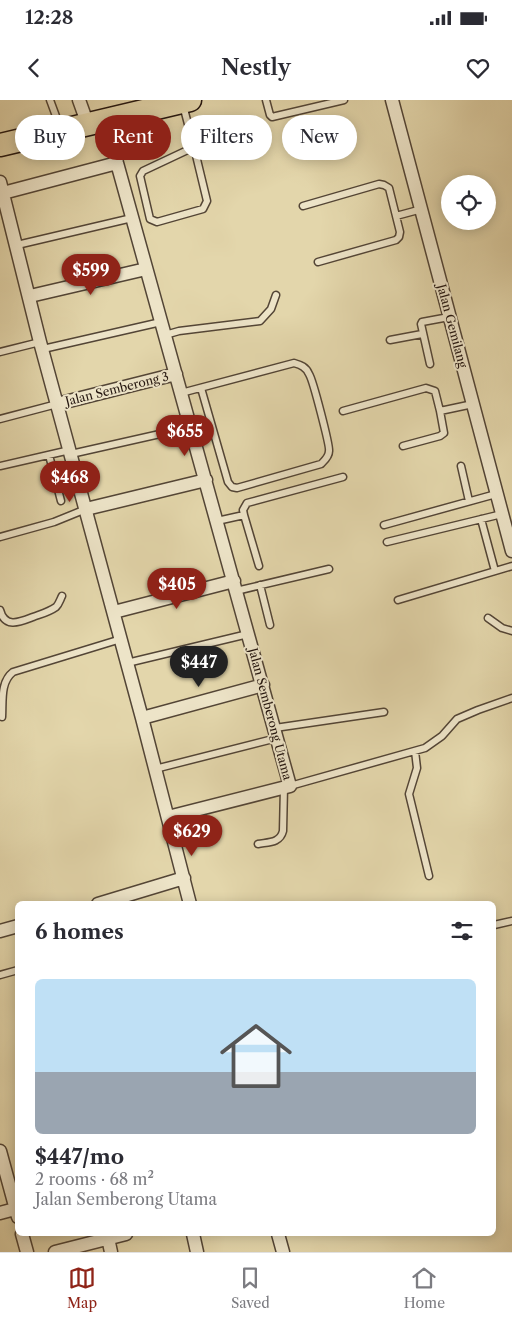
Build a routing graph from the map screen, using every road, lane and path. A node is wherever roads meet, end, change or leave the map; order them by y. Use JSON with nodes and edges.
{"nodes":[{"id":1,"x":50,"y":100,"type":"edge"},
{"id":2,"x":79,"y":100,"type":"edge"},
{"id":3,"x":266,"y":100,"type":"edge"},
{"id":4,"x":344,"y":100,"type":"edge"},
{"id":5,"x":392,"y":100,"type":"edge"},
{"id":6,"x":186,"y":101,"type":"edge"},
{"id":7,"x":55,"y":115,"type":"edge"},
{"id":8,"x":124,"y":115,"type":"edge"},
{"id":9,"x":188,"y":115,"type":"edge"},
{"id":10,"x":95,"y":119,"type":"edge"},
{"id":11,"x":15,"y":142,"type":"edge"},
{"id":12,"x":0,"y":145,"type":"edge"},
{"id":13,"x":194,"y":147,"type":"joint"},
{"id":14,"x":115,"y":160,"type":"edge"},
{"id":15,"x":117,"y":164,"type":"junction"},
{"id":16,"x":1,"y":187,"type":"edge"},
{"id":17,"x":303,"y":206,"type":"dead end"},
{"id":18,"x":422,"y":209,"type":"junction"},
{"id":19,"x":396,"y":216,"type":"junction"},
{"id":20,"x":132,"y":218,"type":"junction"},
{"id":21,"x":17,"y":245,"type":"junction"},
{"id":22,"x":318,"y":262,"type":"dead end"},
{"id":23,"x":146,"y":269,"type":"junction"},
{"id":24,"x":276,"y":295,"type":"dead end"},
{"id":25,"x":30,"y":296,"type":"junction"},
{"id":26,"x":449,"y":317,"type":"junction"},
{"id":27,"x":161,"y":322,"type":"junction"},
{"id":28,"x":422,"y":334,"type":"junction"},
{"id":29,"x":165,"y":336,"type":"junction"},
{"id":30,"x":390,"y":340,"type":"dead end"},
{"id":31,"x":42,"y":346,"type":"junction"},
{"id":32,"x":0,"y":352,"type":"edge"},
{"id":33,"x":430,"y":364,"type":"dead end"},
{"id":34,"x":176,"y":374,"type":"junction"},
{"id":35,"x":201,"y":388,"type":"junction"},
{"id":36,"x":181,"y":394,"type":"junction"},
{"id":37,"x":57,"y":404,"type":"junction"},
{"id":38,"x":473,"y":404,"type":"junction"},
{"id":39,"x":343,"y":411,"type":"dead end"},
{"id":40,"x":440,"y":411,"type":"junction"},
{"id":41,"x":0,"y":419,"type":"edge"},
{"id":42,"x":191,"y":427,"type":"junction"},
{"id":43,"x":403,"y":446,"type":"dead end"},
{"id":44,"x":71,"y":452,"type":"junction"},
{"id":45,"x":49,"y":455,"type":"junction"},
{"id":46,"x":0,"y":466,"type":"edge"},
{"id":47,"x":461,"y":466,"type":"dead end"},
{"id":48,"x":342,"y":477,"type":"dead end"},
{"id":49,"x":206,"y":480,"type":"junction"},
{"id":50,"x":496,"y":494,"type":"junction"},
{"id":51,"x":61,"y":501,"type":"dead end"},
{"id":52,"x":469,"y":501,"type":"junction"},
{"id":53,"x":86,"y":509,"type":"junction"},
{"id":54,"x":502,"y":514,"type":"junction"},
{"id":55,"x":244,"y":515,"type":"junction"},
{"id":56,"x":481,"y":519,"type":"junction"},
{"id":57,"x":217,"y":521,"type":"junction"},
{"id":58,"x":384,"y":525,"type":"dead end"},
{"id":59,"x":0,"y":537,"type":"edge"},
{"id":60,"x":387,"y":542,"type":"dead end"},
{"id":61,"x":512,"y":551,"type":"edge"},
{"id":62,"x":259,"y":566,"type":"dead end"},
{"id":63,"x":512,"y":566,"type":"edge"},
{"id":64,"x":330,"y":570,"type":"dead end"},
{"id":65,"x":495,"y":571,"type":"junction"},
{"id":66,"x":260,"y":585,"type":"junction"},
{"id":67,"x":235,"y":586,"type":"junction"},
{"id":68,"x":62,"y":596,"type":"dead end"},
{"id":69,"x":398,"y":600,"type":"dead end"},
{"id":70,"x":0,"y":610,"type":"edge"},
{"id":71,"x":114,"y":612,"type":"junction"},
{"id":72,"x":488,"y":618,"type":"dead end"},
{"id":73,"x":270,"y":625,"type":"dead end"},
{"id":74,"x":512,"y":631,"type":"edge"},
{"id":75,"x":248,"y":634,"type":"junction"},
{"id":76,"x":121,"y":639,"type":"junction"},
{"id":77,"x":127,"y":663,"type":"junction"},
{"id":78,"x":263,"y":685,"type":"junction"},
{"id":79,"x":512,"y":698,"type":"edge"},
{"id":80,"x":384,"y":712,"type":"dead end"},
{"id":81,"x":2,"y":717,"type":"dead end"},
{"id":82,"x":142,"y":718,"type":"junction"},
{"id":83,"x":276,"y":733,"type":"junction"},
{"id":84,"x":415,"y":751,"type":"junction"},
{"id":85,"x":155,"y":769,"type":"junction"},
{"id":86,"x":287,"y":787,"type":"junction"},
{"id":87,"x":168,"y":817,"type":"junction"},
{"id":88,"x":258,"y":844,"type":"dead end"},
{"id":89,"x":429,"y":876,"type":"dead end"},
{"id":90,"x":184,"y":878,"type":"junction"},
{"id":91,"x":108,"y":901,"type":"edge"},
{"id":92,"x":189,"y":901,"type":"edge"},
{"id":93,"x":512,"y":921,"type":"edge"},
{"id":94,"x":496,"y":925,"type":"edge"},
{"id":95,"x":15,"y":927,"type":"edge"},
{"id":96,"x":0,"y":931,"type":"edge"},
{"id":97,"x":15,"y":971,"type":"edge"},
{"id":98,"x":0,"y":975,"type":"edge"},
{"id":99,"x":0,"y":1151,"type":"edge"},
{"id":100,"x":2,"y":1167,"type":"edge"},
{"id":101,"x":15,"y":1210,"type":"edge"},
{"id":102,"x":0,"y":1213,"type":"edge"},
{"id":103,"x":15,"y":1213,"type":"edge"},
{"id":104,"x":23,"y":1236,"type":"edge"},
{"id":105,"x":117,"y":1236,"type":"edge"},
{"id":106,"x":193,"y":1236,"type":"edge"},
{"id":107,"x":279,"y":1236,"type":"edge"},
{"id":108,"x":108,"y":1238,"type":"junction"},
{"id":109,"x":27,"y":1252,"type":"edge"},
{"id":110,"x":55,"y":1252,"type":"edge"},
{"id":111,"x":111,"y":1252,"type":"edge"},
{"id":112,"x":197,"y":1252,"type":"edge"},
{"id":113,"x":283,"y":1252,"type":"edge"}],
"edges":[{"from":1,"to":7,"type":"lane"},
{"from":2,"to":10,"type":"street","name":"Jalan Semberong Utama"},
{"from":3,"to":4,"type":"lane"},
{"from":5,"to":18,"type":"street","name":"Jalan Gemilang"},
{"from":6,"to":8,"type":"highway"},
{"from":6,"to":9,"type":"lane"},
{"from":11,"to":12,"type":"highway"},
{"from":13,"to":13,"type":"lane"},
{"from":14,"to":15,"type":"street","name":"Jalan Semberong Utama"},
{"from":15,"to":16,"type":"street"},
{"from":15,"to":20,"type":"street","name":"Jalan Semberong Utama"},
{"from":16,"to":21,"type":"street"},
{"from":17,"to":19,"type":"lane"},
{"from":18,"to":19,"type":"lane"},
{"from":18,"to":26,"type":"street","name":"Jalan Gemilang"},
{"from":19,"to":22,"type":"lane"},
{"from":20,"to":21,"type":"lane"},
{"from":20,"to":23,"type":"street","name":"Jalan Semberong Utama"},
{"from":21,"to":25,"type":"street"},
{"from":23,"to":25,"type":"street"},
{"from":23,"to":27,"type":"street","name":"Jalan Semberong Utama"},
{"from":24,"to":29,"type":"lane"},
{"from":25,"to":31,"type":"street"},
{"from":26,"to":28,"type":"lane"},
{"from":26,"to":38,"type":"street","name":"Jalan Gemilang"},
{"from":27,"to":29,"type":"street","name":"Jalan Semberong Utama"},
{"from":27,"to":31,"type":"lane"},
{"from":28,"to":30,"type":"lane"},
{"from":28,"to":33,"type":"lane"},
{"from":29,"to":34,"type":"street","name":"Jalan Semberong Utama"},
{"from":31,"to":32,"type":"lane"},
{"from":31,"to":37,"type":"street"},
{"from":34,"to":36,"type":"street","name":"Jalan Semberong Utama"},
{"from":34,"to":37,"type":"street","name":"Jalan Semberong 3"},
{"from":35,"to":35,"type":"lane"},
{"from":35,"to":36,"type":"lane"},
{"from":36,"to":42,"type":"street","name":"Jalan Semberong Utama"},
{"from":37,"to":41,"type":"lane"},
{"from":37,"to":44,"type":"street"},
{"from":38,"to":40,"type":"lane"},
{"from":38,"to":50,"type":"street","name":"Jalan Gemilang"},
{"from":39,"to":40,"type":"lane"},
{"from":40,"to":43,"type":"lane"},
{"from":42,"to":44,"type":"lane"},
{"from":42,"to":49,"type":"street","name":"Jalan Semberong Utama"},
{"from":44,"to":45,"type":"lane"},
{"from":44,"to":53,"type":"street"},
{"from":45,"to":46,"type":"lane"},
{"from":45,"to":51,"type":"lane"},
{"from":47,"to":52,"type":"lane"},
{"from":48,"to":55,"type":"lane"},
{"from":49,"to":53,"type":"street"},
{"from":49,"to":57,"type":"street","name":"Jalan Semberong Utama"},
{"from":50,"to":52,"type":"lane"},
{"from":50,"to":54,"type":"street","name":"Jalan Gemilang"},
{"from":52,"to":58,"type":"lane"},
{"from":53,"to":59,"type":"lane"},
{"from":53,"to":71,"type":"street"},
{"from":54,"to":56,"type":"lane"},
{"from":54,"to":61,"type":"street","name":"Jalan Gemilang"},
{"from":55,"to":57,"type":"lane"},
{"from":55,"to":62,"type":"lane"},
{"from":56,"to":60,"type":"lane"},
{"from":56,"to":65,"type":"lane"},
{"from":57,"to":67,"type":"street","name":"Jalan Semberong Utama"},
{"from":63,"to":65,"type":"lane"},
{"from":64,"to":66,"type":"lane"},
{"from":65,"to":69,"type":"lane"},
{"from":66,"to":67,"type":"lane"},
{"from":66,"to":73,"type":"lane"},
{"from":67,"to":71,"type":"street"},
{"from":67,"to":75,"type":"street","name":"Jalan Semberong Utama"},
{"from":68,"to":70,"type":"lane"},
{"from":71,"to":76,"type":"street"},
{"from":72,"to":74,"type":"lane"},
{"from":75,"to":77,"type":"lane"},
{"from":75,"to":78,"type":"street","name":"Jalan Semberong Utama"},
{"from":76,"to":77,"type":"street"},
{"from":76,"to":81,"type":"lane"},
{"from":77,"to":82,"type":"street"},
{"from":78,"to":82,"type":"street"},
{"from":78,"to":83,"type":"street","name":"Jalan Semberong Utama"},
{"from":79,"to":84,"type":"lane"},
{"from":80,"to":83,"type":"lane"},
{"from":82,"to":85,"type":"street"},
{"from":83,"to":85,"type":"lane"},
{"from":83,"to":86,"type":"street","name":"Jalan Semberong Utama"},
{"from":84,"to":86,"type":"lane"},
{"from":84,"to":89,"type":"lane"},
{"from":85,"to":87,"type":"street"},
{"from":86,"to":87,"type":"street"},
{"from":86,"to":88,"type":"lane"},
{"from":87,"to":90,"type":"street"},
{"from":90,"to":91,"type":"street"},
{"from":90,"to":92,"type":"street"},
{"from":93,"to":94,"type":"lane"},
{"from":95,"to":96,"type":"street"},
{"from":97,"to":98,"type":"lane"},
{"from":99,"to":100,"type":"street"},
{"from":100,"to":101,"type":"street"},
{"from":102,"to":103,"type":"street"},
{"from":104,"to":109,"type":"street"},
{"from":105,"to":108,"type":"street"},
{"from":106,"to":112,"type":"street"},
{"from":107,"to":113,"type":"street"},
{"from":108,"to":110,"type":"street"},
{"from":108,"to":111,"type":"street"}]}
